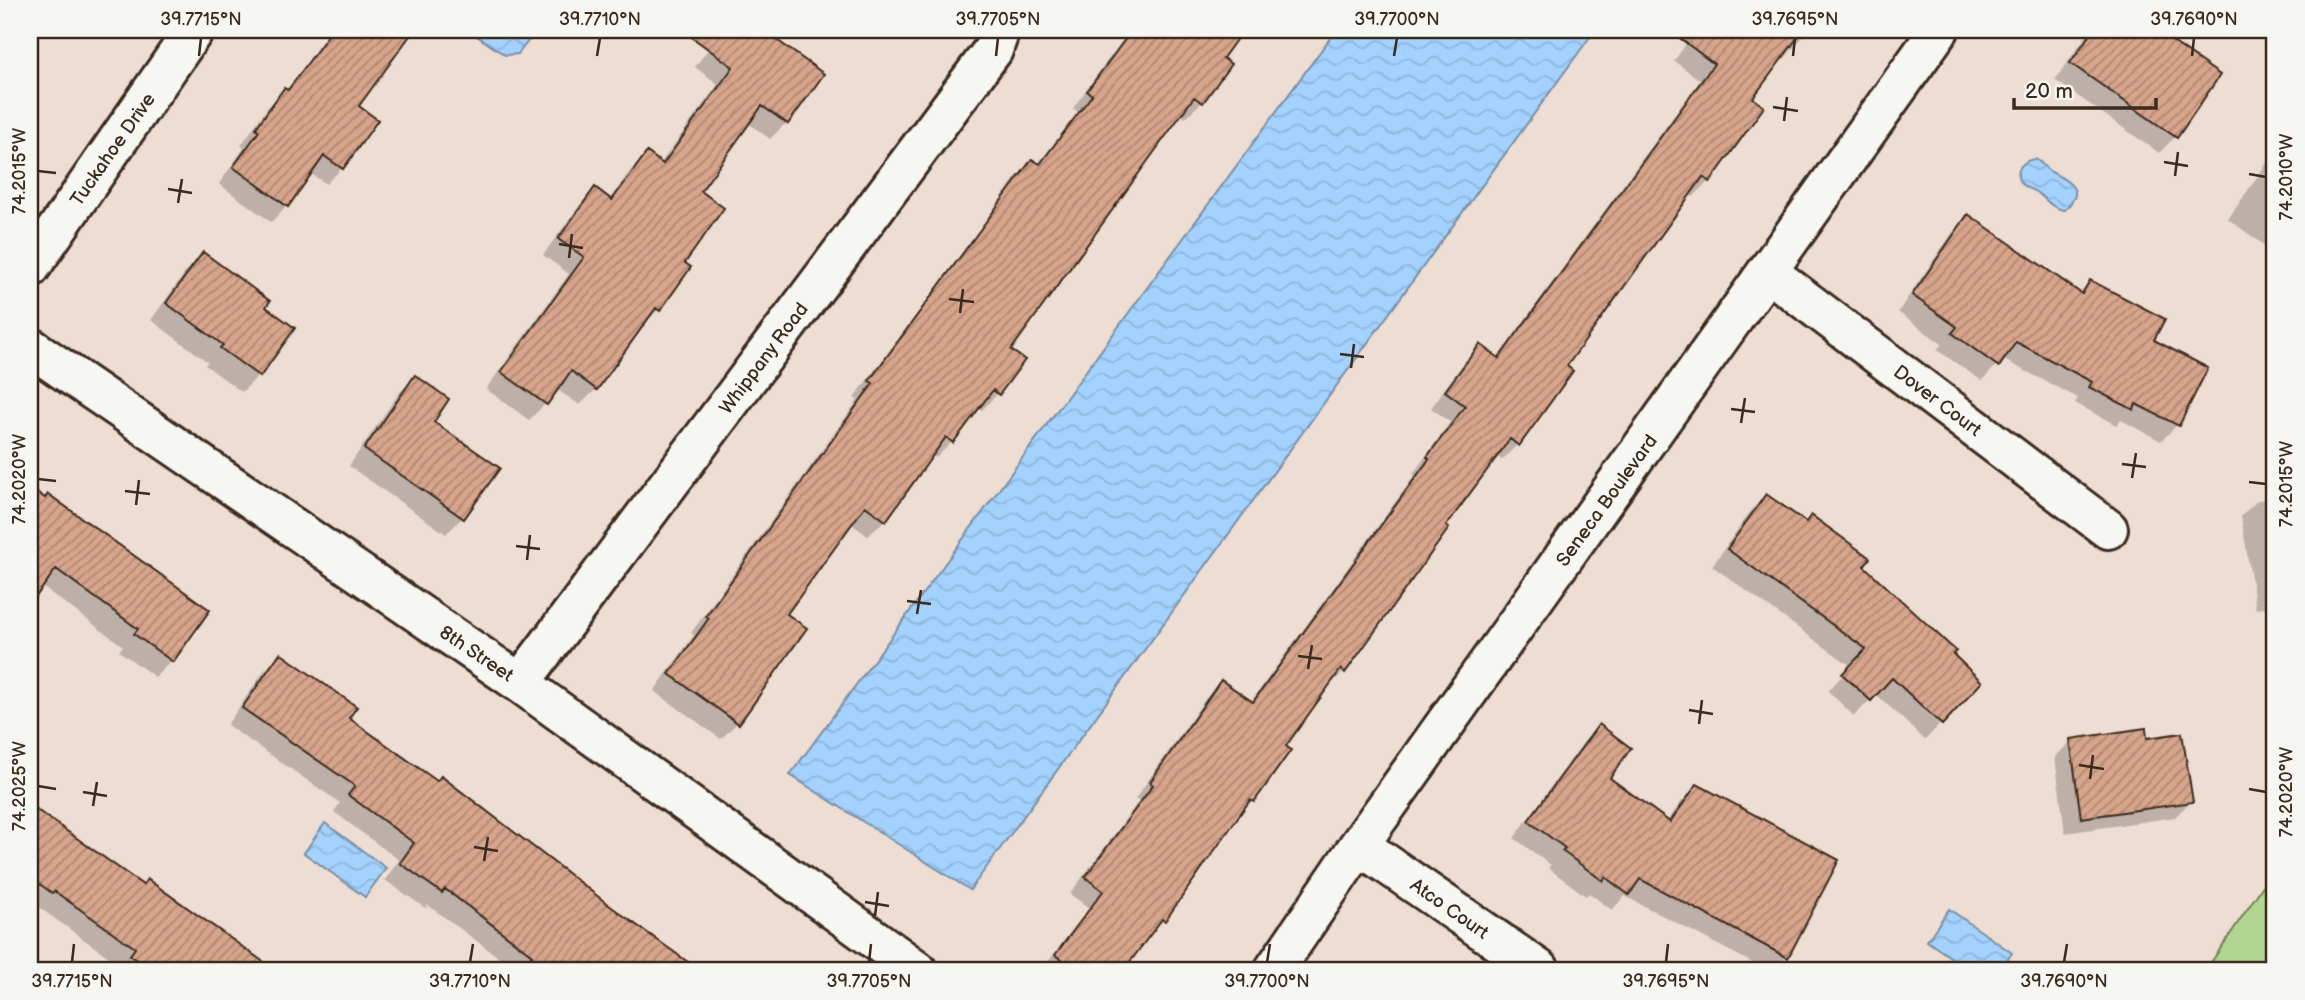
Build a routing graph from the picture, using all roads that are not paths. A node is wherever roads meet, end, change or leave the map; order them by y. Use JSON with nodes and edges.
{"nodes":[{"id":1,"x":194,"y":30,"type":"edge"},
{"id":2,"x":1000,"y":30,"type":"edge"},
{"id":3,"x":1939,"y":30,"type":"edge"},
{"id":4,"x":30,"y":268,"type":"edge"},
{"id":5,"x":1768,"y":272,"type":"junction"},
{"id":6,"x":30,"y":346,"type":"edge"},
{"id":7,"x":2108,"y":529,"type":"dead end"},
{"id":8,"x":520,"y":683,"type":"junction"},
{"id":9,"x":1359,"y":845,"type":"junction"},
{"id":10,"x":917,"y":970,"type":"edge"},
{"id":11,"x":1274,"y":970,"type":"edge"},
{"id":12,"x":1540,"y":970,"type":"edge"}],
"edges":[{"from":1,"to":4,"type":"street","name":"Tuckahoe Drive"},
{"from":2,"to":8,"type":"street","name":"Whippany Road"},
{"from":3,"to":5,"type":"street","name":"Seneca Boulevard"},
{"from":5,"to":7,"type":"street","name":"Dover Court"},
{"from":5,"to":9,"type":"street","name":"Seneca Boulevard"},
{"from":6,"to":8,"type":"street","name":"8th Street"},
{"from":8,"to":10,"type":"street","name":"8th Street"},
{"from":9,"to":11,"type":"street","name":"Seneca Boulevard"},
{"from":9,"to":12,"type":"street","name":"Atco Court"}]}
